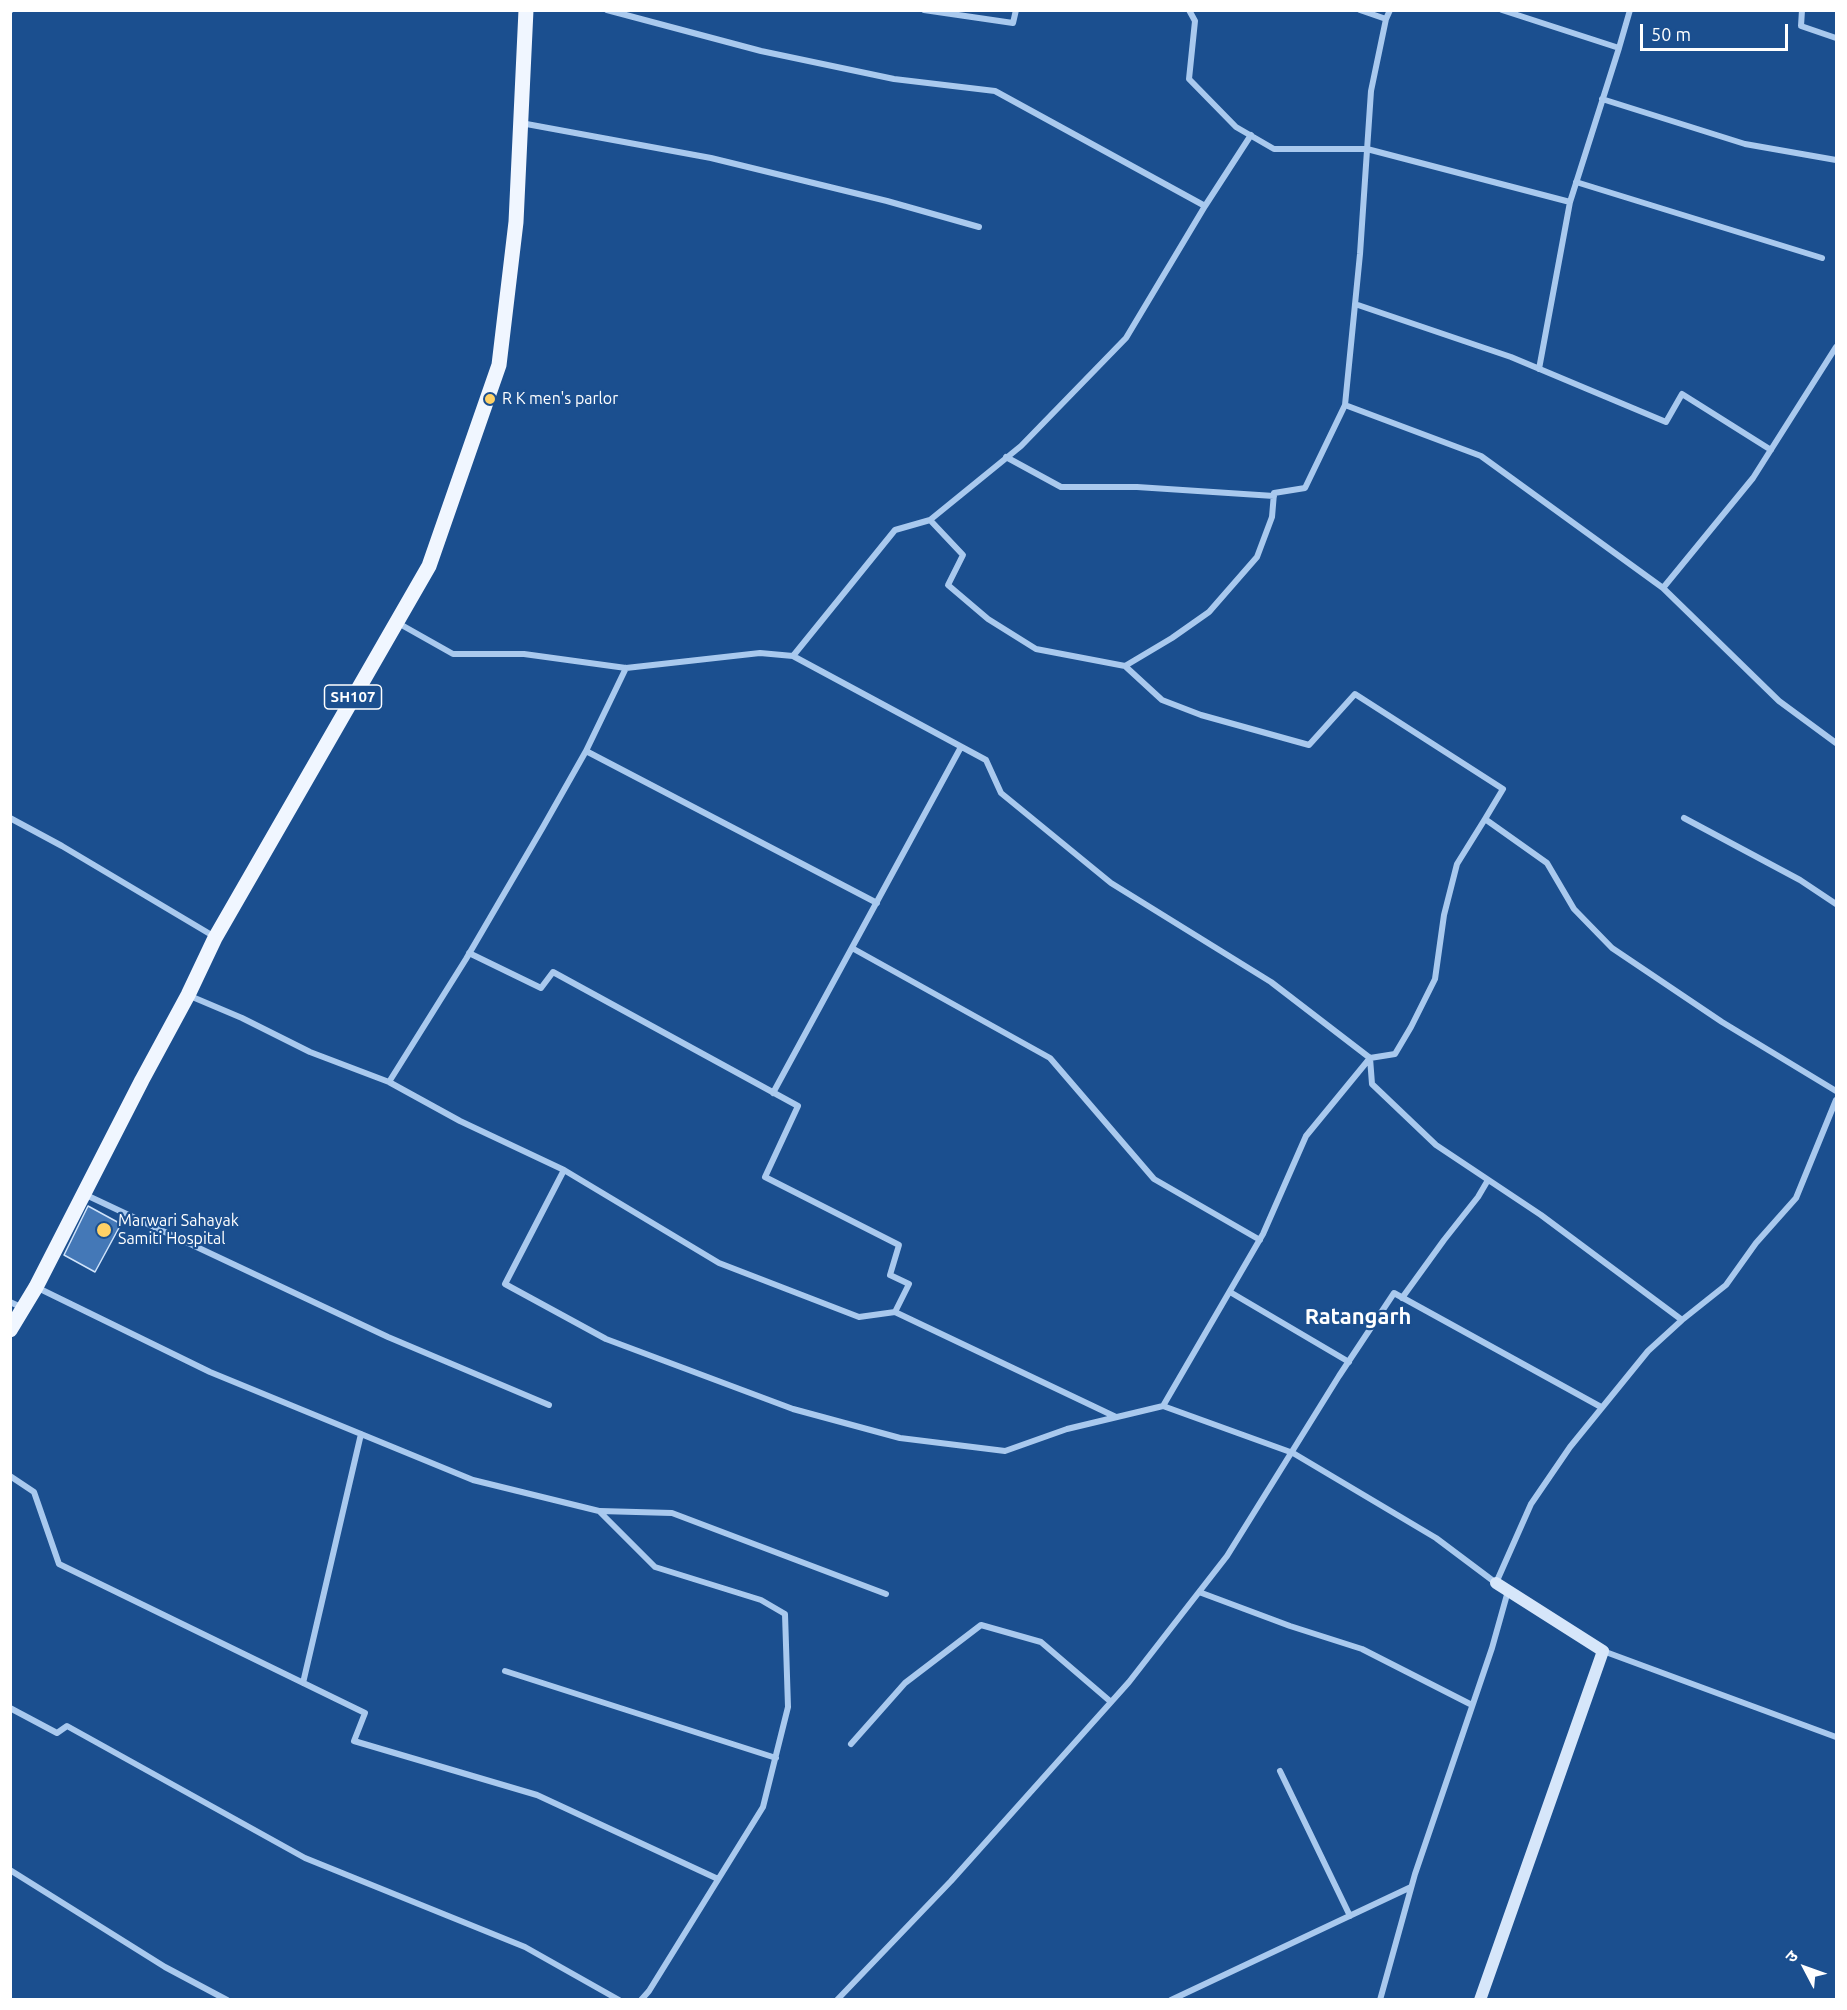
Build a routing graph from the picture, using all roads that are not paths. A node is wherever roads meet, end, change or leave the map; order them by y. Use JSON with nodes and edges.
{"nodes":[{"id":1,"x":526,"y":10,"type":"edge"},
{"id":2,"x":608,"y":10,"type":"edge"},
{"id":3,"x":924,"y":10,"type":"edge"},
{"id":4,"x":1016,"y":10,"type":"edge"},
{"id":5,"x":1189,"y":10,"type":"edge"},
{"id":6,"x":1360,"y":10,"type":"edge"},
{"id":7,"x":1390,"y":10,"type":"edge"},
{"id":8,"x":1502,"y":10,"type":"edge"},
{"id":9,"x":1630,"y":10,"type":"edge"},
{"id":10,"x":1802,"y":10,"type":"edge"},
{"id":11,"x":1386,"y":19,"type":"junction"},
{"id":12,"x":1836,"y":38,"type":"edge"},
{"id":13,"x":1619,"y":48,"type":"junction"},
{"id":14,"x":1602,"y":99,"type":"junction"},
{"id":15,"x":521,"y":123,"type":"junction"},
{"id":16,"x":1251,"y":135,"type":"junction"},
{"id":17,"x":1367,"y":149,"type":"junction"},
{"id":18,"x":1836,"y":160,"type":"edge"},
{"id":19,"x":1576,"y":182,"type":"junction"},
{"id":20,"x":1570,"y":202,"type":"junction"},
{"id":21,"x":1205,"y":206,"type":"junction"},
{"id":22,"x":979,"y":227,"type":"dead end"},
{"id":23,"x":1821,"y":258,"type":"dead end"},
{"id":24,"x":1355,"y":304,"type":"junction"},
{"id":25,"x":1836,"y":347,"type":"edge"},
{"id":26,"x":1539,"y":369,"type":"junction"},
{"id":27,"x":1345,"y":405,"type":"junction"},
{"id":28,"x":1771,"y":450,"type":"junction"},
{"id":29,"x":1006,"y":457,"type":"junction"},
{"id":30,"x":1274,"y":496,"type":"junction"},
{"id":31,"x":930,"y":520,"type":"junction"},
{"id":32,"x":1663,"y":588,"type":"junction"},
{"id":33,"x":396,"y":622,"type":"junction"},
{"id":34,"x":793,"y":656,"type":"junction"},
{"id":35,"x":1125,"y":666,"type":"junction"},
{"id":36,"x":626,"y":668,"type":"junction"},
{"id":37,"x":1836,"y":743,"type":"edge"},
{"id":38,"x":962,"y":747,"type":"junction"},
{"id":39,"x":586,"y":751,"type":"junction"},
{"id":40,"x":10,"y":818,"type":"edge"},
{"id":41,"x":1684,"y":818,"type":"dead end"},
{"id":42,"x":1485,"y":819,"type":"junction"},
{"id":43,"x":877,"y":903,"type":"junction"},
{"id":44,"x":1836,"y":904,"type":"edge"},
{"id":45,"x":215,"y":938,"type":"junction"},
{"id":46,"x":852,"y":948,"type":"junction"},
{"id":47,"x":469,"y":953,"type":"junction"},
{"id":48,"x":188,"y":995,"type":"junction"},
{"id":49,"x":1370,"y":1058,"type":"junction"},
{"id":50,"x":389,"y":1082,"type":"junction"},
{"id":51,"x":1836,"y":1091,"type":"edge"},
{"id":52,"x":773,"y":1093,"type":"junction"},
{"id":53,"x":1836,"y":1100,"type":"edge"},
{"id":54,"x":564,"y":1170,"type":"junction"},
{"id":55,"x":1488,"y":1180,"type":"junction"},
{"id":56,"x":83,"y":1194,"type":"junction"},
{"id":57,"x":1260,"y":1240,"type":"junction"},
{"id":58,"x":36,"y":1287,"type":"junction"},
{"id":59,"x":1230,"y":1292,"type":"junction"},
{"id":60,"x":1402,"y":1298,"type":"junction"},
{"id":61,"x":17,"y":1305,"type":"edge"},
{"id":62,"x":896,"y":1312,"type":"junction"},
{"id":63,"x":1682,"y":1320,"type":"junction"},
{"id":64,"x":10,"y":1330,"type":"edge"},
{"id":65,"x":1349,"y":1362,"type":"junction"},
{"id":66,"x":549,"y":1405,"type":"dead end"},
{"id":67,"x":1163,"y":1406,"type":"junction"},
{"id":68,"x":1601,"y":1407,"type":"junction"},
{"id":69,"x":1117,"y":1417,"type":"junction"},
{"id":70,"x":361,"y":1434,"type":"junction"},
{"id":71,"x":1293,"y":1453,"type":"junction"},
{"id":72,"x":10,"y":1476,"type":"edge"},
{"id":73,"x":599,"y":1511,"type":"junction"},
{"id":74,"x":1496,"y":1583,"type":"junction"},
{"id":75,"x":1508,"y":1591,"type":"junction"},
{"id":76,"x":1199,"y":1592,"type":"junction"},
{"id":77,"x":886,"y":1594,"type":"dead end"},
{"id":78,"x":1603,"y":1651,"type":"junction"},
{"id":79,"x":505,"y":1671,"type":"dead end"},
{"id":80,"x":303,"y":1683,"type":"junction"},
{"id":81,"x":1111,"y":1702,"type":"junction"},
{"id":82,"x":1472,"y":1705,"type":"junction"},
{"id":83,"x":10,"y":1708,"type":"edge"},
{"id":84,"x":1836,"y":1737,"type":"edge"},
{"id":85,"x":851,"y":1744,"type":"dead end"},
{"id":86,"x":776,"y":1758,"type":"junction"},
{"id":87,"x":1280,"y":1771,"type":"dead end"},
{"id":88,"x":10,"y":1870,"type":"edge"},
{"id":89,"x":718,"y":1879,"type":"junction"},
{"id":90,"x":1411,"y":1887,"type":"junction"},
{"id":91,"x":1350,"y":1916,"type":"junction"},
{"id":92,"x":227,"y":2000,"type":"edge"},
{"id":93,"x":619,"y":2000,"type":"edge"},
{"id":94,"x":641,"y":2000,"type":"edge"},
{"id":95,"x":837,"y":2000,"type":"edge"},
{"id":96,"x":1171,"y":2000,"type":"edge"},
{"id":97,"x":1380,"y":2000,"type":"edge"},
{"id":98,"x":1480,"y":2000,"type":"edge"}],
"edges":[{"from":1,"to":15,"type":"main road","number":"SH107"},
{"from":2,"to":21,"type":"street"},
{"from":3,"to":4,"type":"street"},
{"from":5,"to":16,"type":"street"},
{"from":6,"to":11,"type":"street"},
{"from":7,"to":11,"type":"street"},
{"from":8,"to":13,"type":"street"},
{"from":9,"to":13,"type":"street"},
{"from":10,"to":12,"type":"street"},
{"from":11,"to":17,"type":"street"},
{"from":13,"to":14,"type":"street"},
{"from":14,"to":18,"type":"street"},
{"from":14,"to":19,"type":"street"},
{"from":15,"to":22,"type":"street"},
{"from":15,"to":33,"type":"main road","number":"SH107"},
{"from":16,"to":17,"type":"street"},
{"from":16,"to":21,"type":"street"},
{"from":17,"to":20,"type":"street"},
{"from":17,"to":24,"type":"street"},
{"from":19,"to":20,"type":"street"},
{"from":19,"to":23,"type":"street"},
{"from":20,"to":26,"type":"street"},
{"from":21,"to":29,"type":"street"},
{"from":24,"to":26,"type":"street"},
{"from":24,"to":27,"type":"street"},
{"from":25,"to":28,"type":"street"},
{"from":26,"to":28,"type":"street"},
{"from":27,"to":30,"type":"street"},
{"from":27,"to":32,"type":"street"},
{"from":28,"to":32,"type":"street"},
{"from":29,"to":30,"type":"street"},
{"from":29,"to":31,"type":"street"},
{"from":30,"to":35,"type":"street"},
{"from":31,"to":34,"type":"street"},
{"from":31,"to":35,"type":"street"},
{"from":32,"to":37,"type":"street"},
{"from":33,"to":36,"type":"street"},
{"from":33,"to":45,"type":"main road","number":"SH107"},
{"from":34,"to":36,"type":"street"},
{"from":34,"to":38,"type":"street"},
{"from":35,"to":42,"type":"street"},
{"from":36,"to":39,"type":"street"},
{"from":38,"to":43,"type":"street"},
{"from":38,"to":49,"type":"street"},
{"from":39,"to":43,"type":"street"},
{"from":39,"to":47,"type":"street"},
{"from":40,"to":45,"type":"street"},
{"from":41,"to":44,"type":"street"},
{"from":42,"to":49,"type":"street"},
{"from":42,"to":51,"type":"street"},
{"from":43,"to":46,"type":"street"},
{"from":45,"to":48,"type":"main road","number":"SH107"},
{"from":46,"to":52,"type":"street"},
{"from":46,"to":57,"type":"street"},
{"from":47,"to":50,"type":"street"},
{"from":47,"to":52,"type":"street"},
{"from":48,"to":50,"type":"street"},
{"from":48,"to":56,"type":"main road","number":"SH107"},
{"from":49,"to":55,"type":"street"},
{"from":49,"to":57,"type":"street"},
{"from":50,"to":54,"type":"street"},
{"from":52,"to":62,"type":"street"},
{"from":53,"to":63,"type":"street"},
{"from":54,"to":62,"type":"street"},
{"from":54,"to":69,"type":"street"},
{"from":55,"to":60,"type":"street"},
{"from":55,"to":63,"type":"street"},
{"from":56,"to":58,"type":"main road","number":"SH107"},
{"from":56,"to":66,"type":"street"},
{"from":57,"to":59,"type":"street"},
{"from":58,"to":61,"type":"main road","number":"SH107"},
{"from":58,"to":70,"type":"street"},
{"from":59,"to":65,"type":"street"},
{"from":59,"to":67,"type":"street"},
{"from":60,"to":65,"type":"street"},
{"from":60,"to":68,"type":"street"},
{"from":61,"to":64,"type":"main road","number":"SH107"},
{"from":62,"to":69,"type":"street"},
{"from":63,"to":68,"type":"street"},
{"from":65,"to":71,"type":"street"},
{"from":67,"to":69,"type":"street"},
{"from":67,"to":71,"type":"street"},
{"from":68,"to":74,"type":"street"},
{"from":70,"to":73,"type":"street"},
{"from":70,"to":80,"type":"street"},
{"from":71,"to":74,"type":"street"},
{"from":71,"to":76,"type":"street"},
{"from":72,"to":80,"type":"street"},
{"from":73,"to":77,"type":"street"},
{"from":73,"to":86,"type":"street"},
{"from":74,"to":75,"type":"street"},
{"from":75,"to":78,"type":"street"},
{"from":75,"to":82,"type":"street"},
{"from":76,"to":81,"type":"street"},
{"from":76,"to":82,"type":"street"},
{"from":78,"to":84,"type":"street"},
{"from":78,"to":98,"type":"street"},
{"from":79,"to":86,"type":"street"},
{"from":80,"to":89,"type":"street"},
{"from":81,"to":85,"type":"street"},
{"from":81,"to":95,"type":"street"},
{"from":82,"to":90,"type":"street"},
{"from":83,"to":93,"type":"street"},
{"from":86,"to":89,"type":"street"},
{"from":87,"to":91,"type":"street"},
{"from":88,"to":92,"type":"street"},
{"from":89,"to":94,"type":"street"},
{"from":90,"to":91,"type":"street"},
{"from":90,"to":97,"type":"street"},
{"from":91,"to":96,"type":"street"}]}
